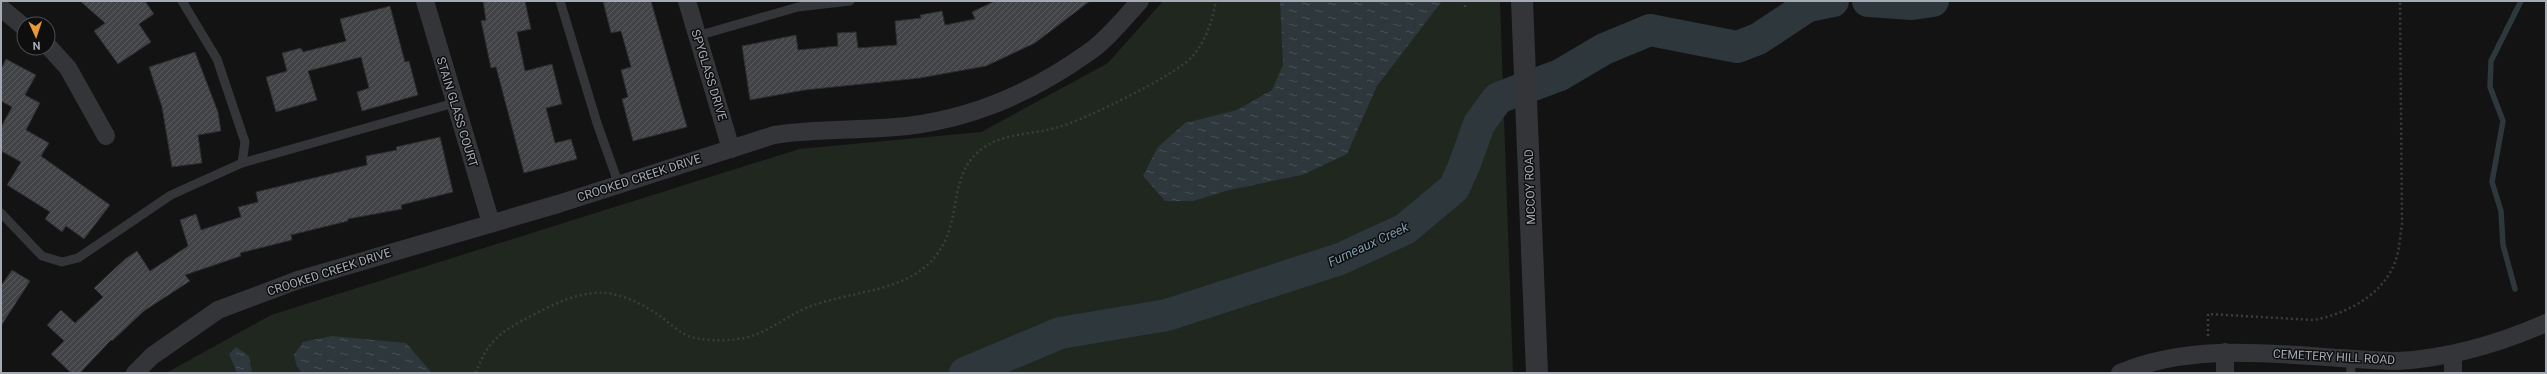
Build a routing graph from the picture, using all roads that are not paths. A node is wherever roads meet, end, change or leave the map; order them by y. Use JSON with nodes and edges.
{"nodes":[{"id":1,"x":182,"y":1,"type":"edge"},
{"id":2,"x":425,"y":1,"type":"edge"},
{"id":3,"x":560,"y":1,"type":"edge"},
{"id":4,"x":687,"y":1,"type":"edge"},
{"id":5,"x":850,"y":1,"type":"edge"},
{"id":6,"x":1140,"y":1,"type":"edge"},
{"id":7,"x":1522,"y":1,"type":"edge"},
{"id":8,"x":1,"y":8,"type":"edge"},
{"id":9,"x":16,"y":20,"type":"edge"},
{"id":10,"x":697,"y":36,"type":"junction"},
{"id":11,"x":56,"y":55,"type":"edge"},
{"id":12,"x":454,"y":103,"type":"junction"},
{"id":13,"x":106,"y":136,"type":"dead end"},
{"id":14,"x":730,"y":149,"type":"junction"},
{"id":15,"x":242,"y":163,"type":"junction"},
{"id":16,"x":619,"y":185,"type":"junction"},
{"id":17,"x":1,"y":213,"type":"edge"},
{"id":18,"x":491,"y":223,"type":"junction"},
{"id":19,"x":2546,"y":323,"type":"edge"},
{"id":20,"x":2225,"y":352,"type":"junction"},
{"id":21,"x":2453,"y":364,"type":"edge"},
{"id":22,"x":2351,"y":366,"type":"edge"},
{"id":23,"x":135,"y":373,"type":"edge"},
{"id":24,"x":1537,"y":373,"type":"edge"},
{"id":25,"x":2120,"y":373,"type":"edge"},
{"id":26,"x":2226,"y":373,"type":"edge"}],
"edges":[{"from":1,"to":15,"type":"lane"},
{"from":2,"to":12,"type":"street","name":"STAIN GLASS COURT"},
{"from":3,"to":16,"type":"lane"},
{"from":4,"to":10,"type":"street","name":"SPYGLASS DRIVE"},
{"from":5,"to":10,"type":"lane"},
{"from":6,"to":14,"type":"street","name":"CROOKED CREEK DRIVE"},
{"from":7,"to":24,"type":"street","name":"MCCOY ROAD"},
{"from":8,"to":9,"type":"street"},
{"from":10,"to":14,"type":"street","name":"SPYGLASS DRIVE"},
{"from":11,"to":13,"type":"street"},
{"from":12,"to":15,"type":"lane"},
{"from":12,"to":18,"type":"street","name":"STAIN GLASS COURT"},
{"from":14,"to":16,"type":"street","name":"CROOKED CREEK DRIVE"},
{"from":15,"to":17,"type":"lane"},
{"from":16,"to":18,"type":"street","name":"CROOKED CREEK DRIVE"},
{"from":18,"to":23,"type":"street","name":"CROOKED CREEK DRIVE"},
{"from":19,"to":21,"type":"street","name":"CEMETERY HILL ROAD"},
{"from":20,"to":22,"type":"street","name":"CEMETERY HILL ROAD"},
{"from":20,"to":25,"type":"street","name":"CEMETERY HILL ROAD"},
{"from":20,"to":26,"type":"street"},
{"from":21,"to":22,"type":"street","name":"CEMETERY HILL ROAD"}]}
